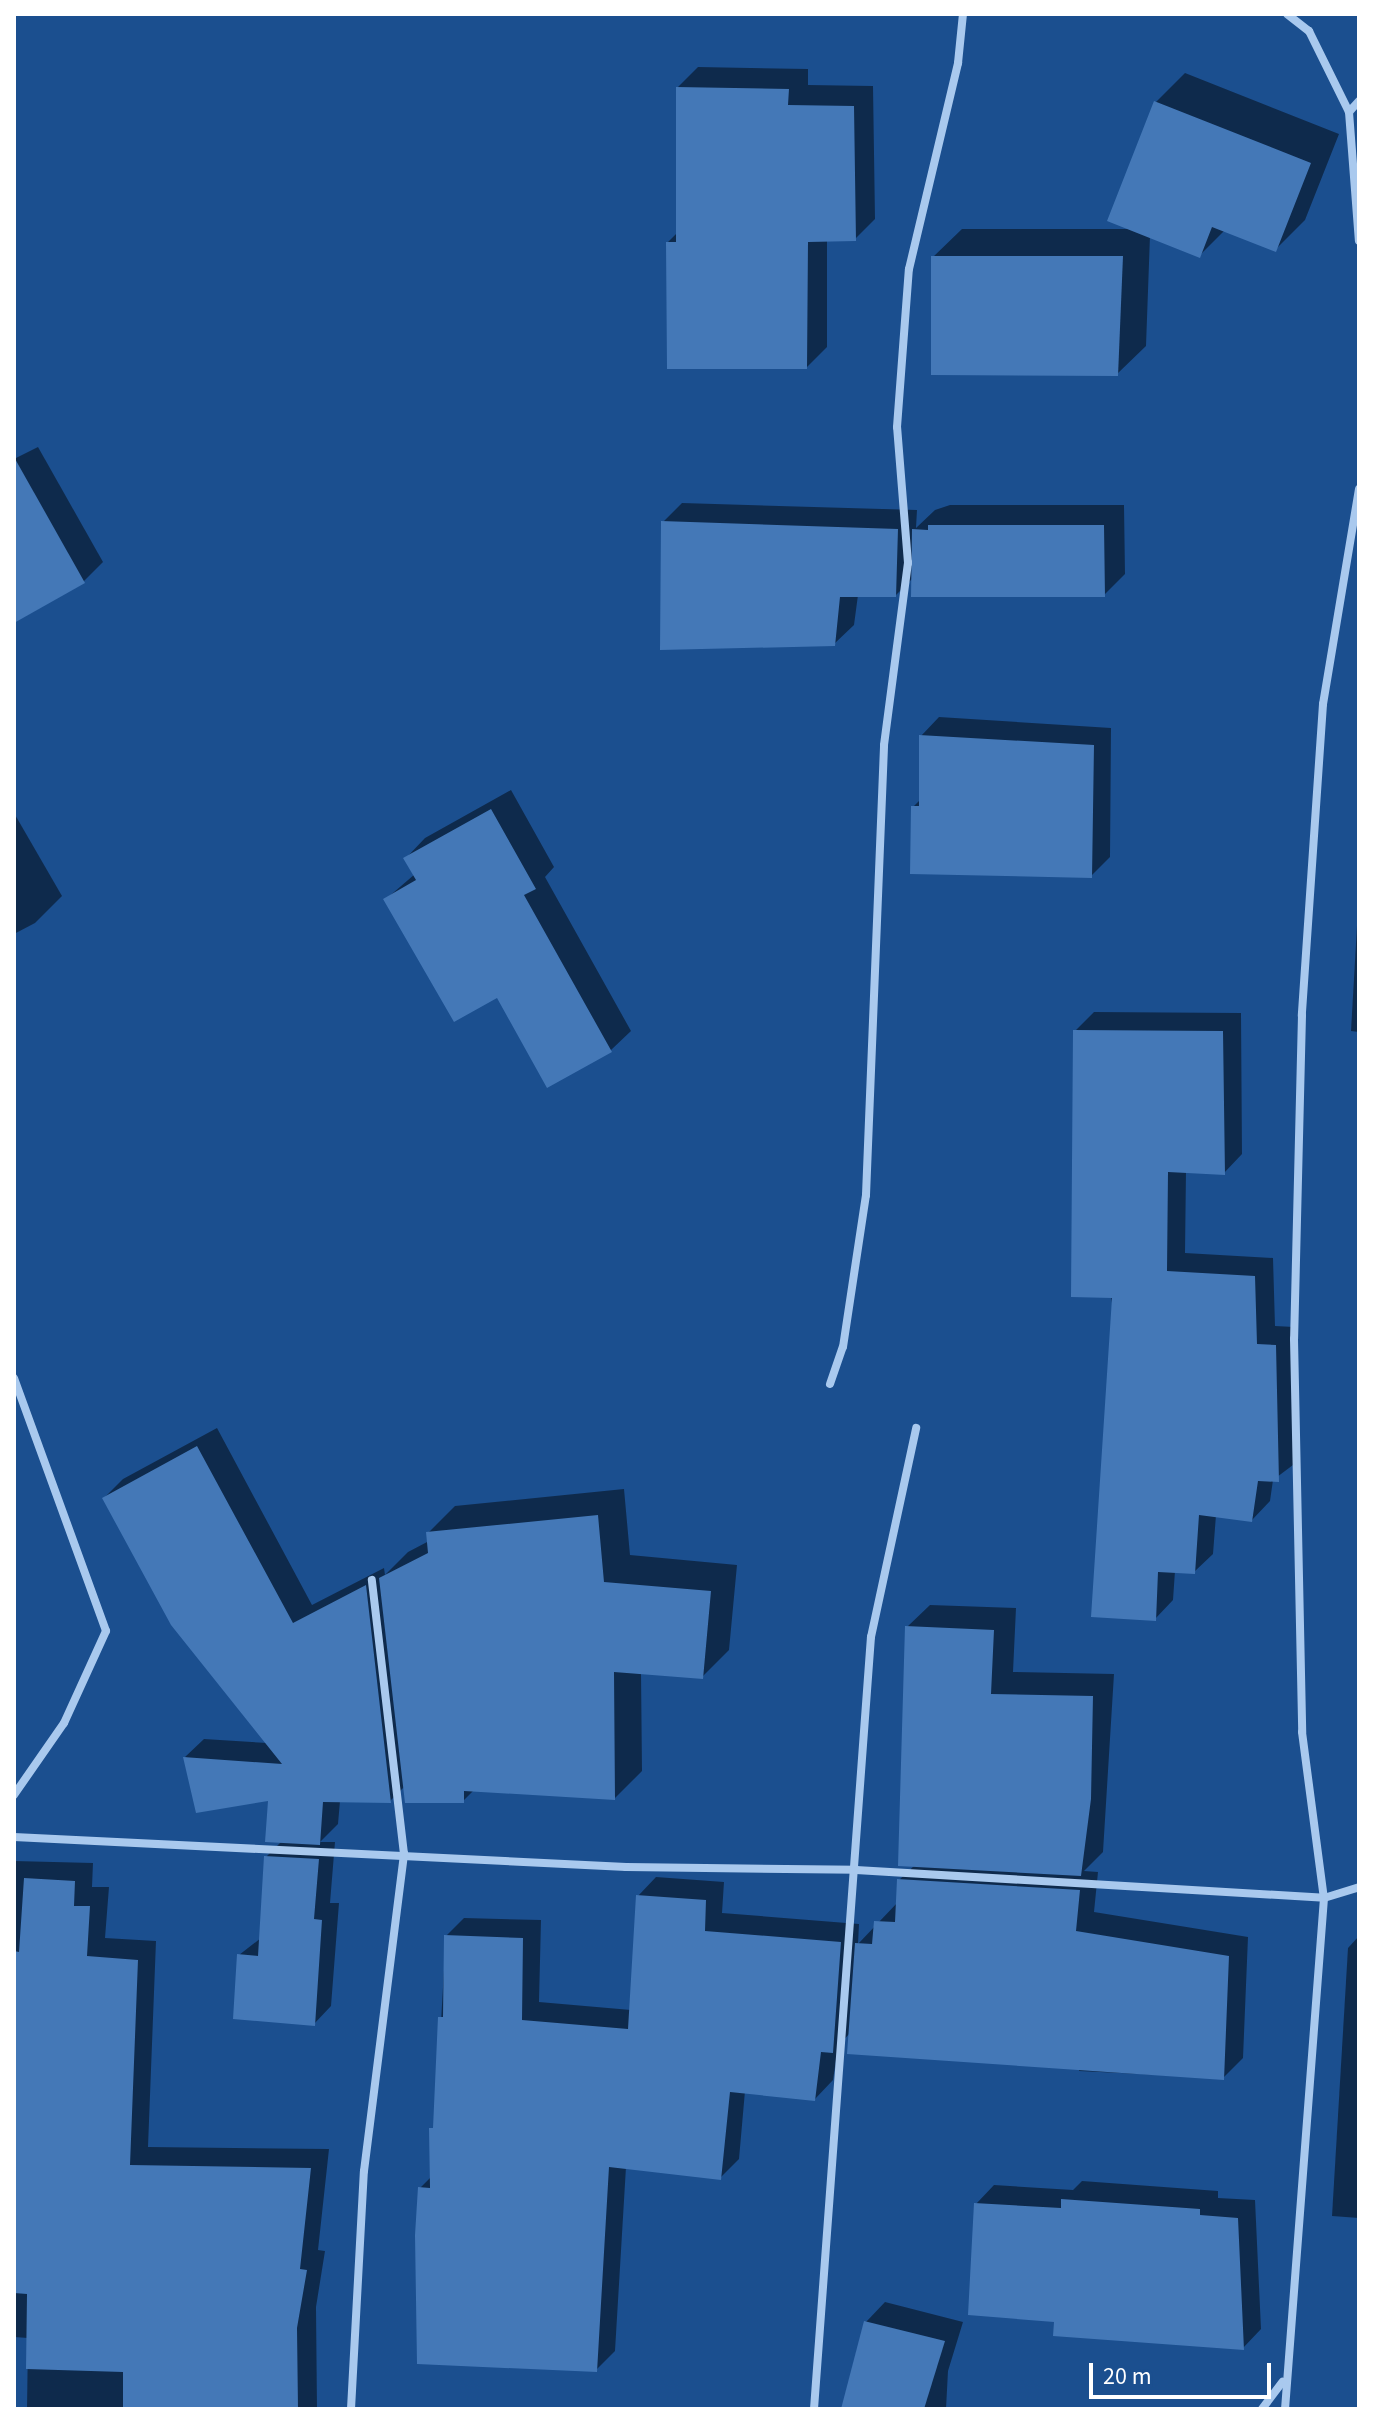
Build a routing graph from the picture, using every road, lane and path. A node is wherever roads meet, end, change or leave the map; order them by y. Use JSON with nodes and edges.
{"nodes":[{"id":1,"x":963,"y":14,"type":"edge"},
{"id":2,"x":1287,"y":14,"type":"edge"},
{"id":3,"x":1359,"y":101,"type":"edge"},
{"id":4,"x":1349,"y":112,"type":"junction"},
{"id":5,"x":1359,"y":241,"type":"edge"},
{"id":6,"x":1359,"y":489,"type":"edge"},
{"id":7,"x":14,"y":1378,"type":"edge"},
{"id":8,"x":830,"y":1384,"type":"dead end"},
{"id":9,"x":916,"y":1428,"type":"dead end"},
{"id":10,"x":372,"y":1580,"type":"dead end"},
{"id":11,"x":14,"y":1795,"type":"edge"},
{"id":12,"x":14,"y":1837,"type":"edge"},
{"id":13,"x":404,"y":1854,"type":"junction"},
{"id":14,"x":856,"y":1870,"type":"junction"},
{"id":15,"x":1359,"y":1887,"type":"edge"},
{"id":16,"x":1324,"y":1898,"type":"junction"},
{"id":17,"x":1283,"y":2382,"type":"junction"},
{"id":18,"x":351,"y":2409,"type":"edge"},
{"id":19,"x":814,"y":2409,"type":"edge"},
{"id":20,"x":1262,"y":2409,"type":"edge"},
{"id":21,"x":1285,"y":2409,"type":"edge"}],
"edges":[{"from":1,"to":8,"type":"street"},
{"from":2,"to":4,"type":"street"},
{"from":3,"to":4,"type":"street"},
{"from":4,"to":5,"type":"street"},
{"from":6,"to":16,"type":"street"},
{"from":7,"to":11,"type":"street"},
{"from":9,"to":14,"type":"street"},
{"from":10,"to":13,"type":"street"},
{"from":12,"to":13,"type":"street"},
{"from":13,"to":14,"type":"street"},
{"from":13,"to":18,"type":"street"},
{"from":14,"to":16,"type":"street"},
{"from":14,"to":19,"type":"street"},
{"from":15,"to":16,"type":"street"},
{"from":16,"to":17,"type":"street"},
{"from":17,"to":20,"type":"street"},
{"from":17,"to":21,"type":"street"}]}
